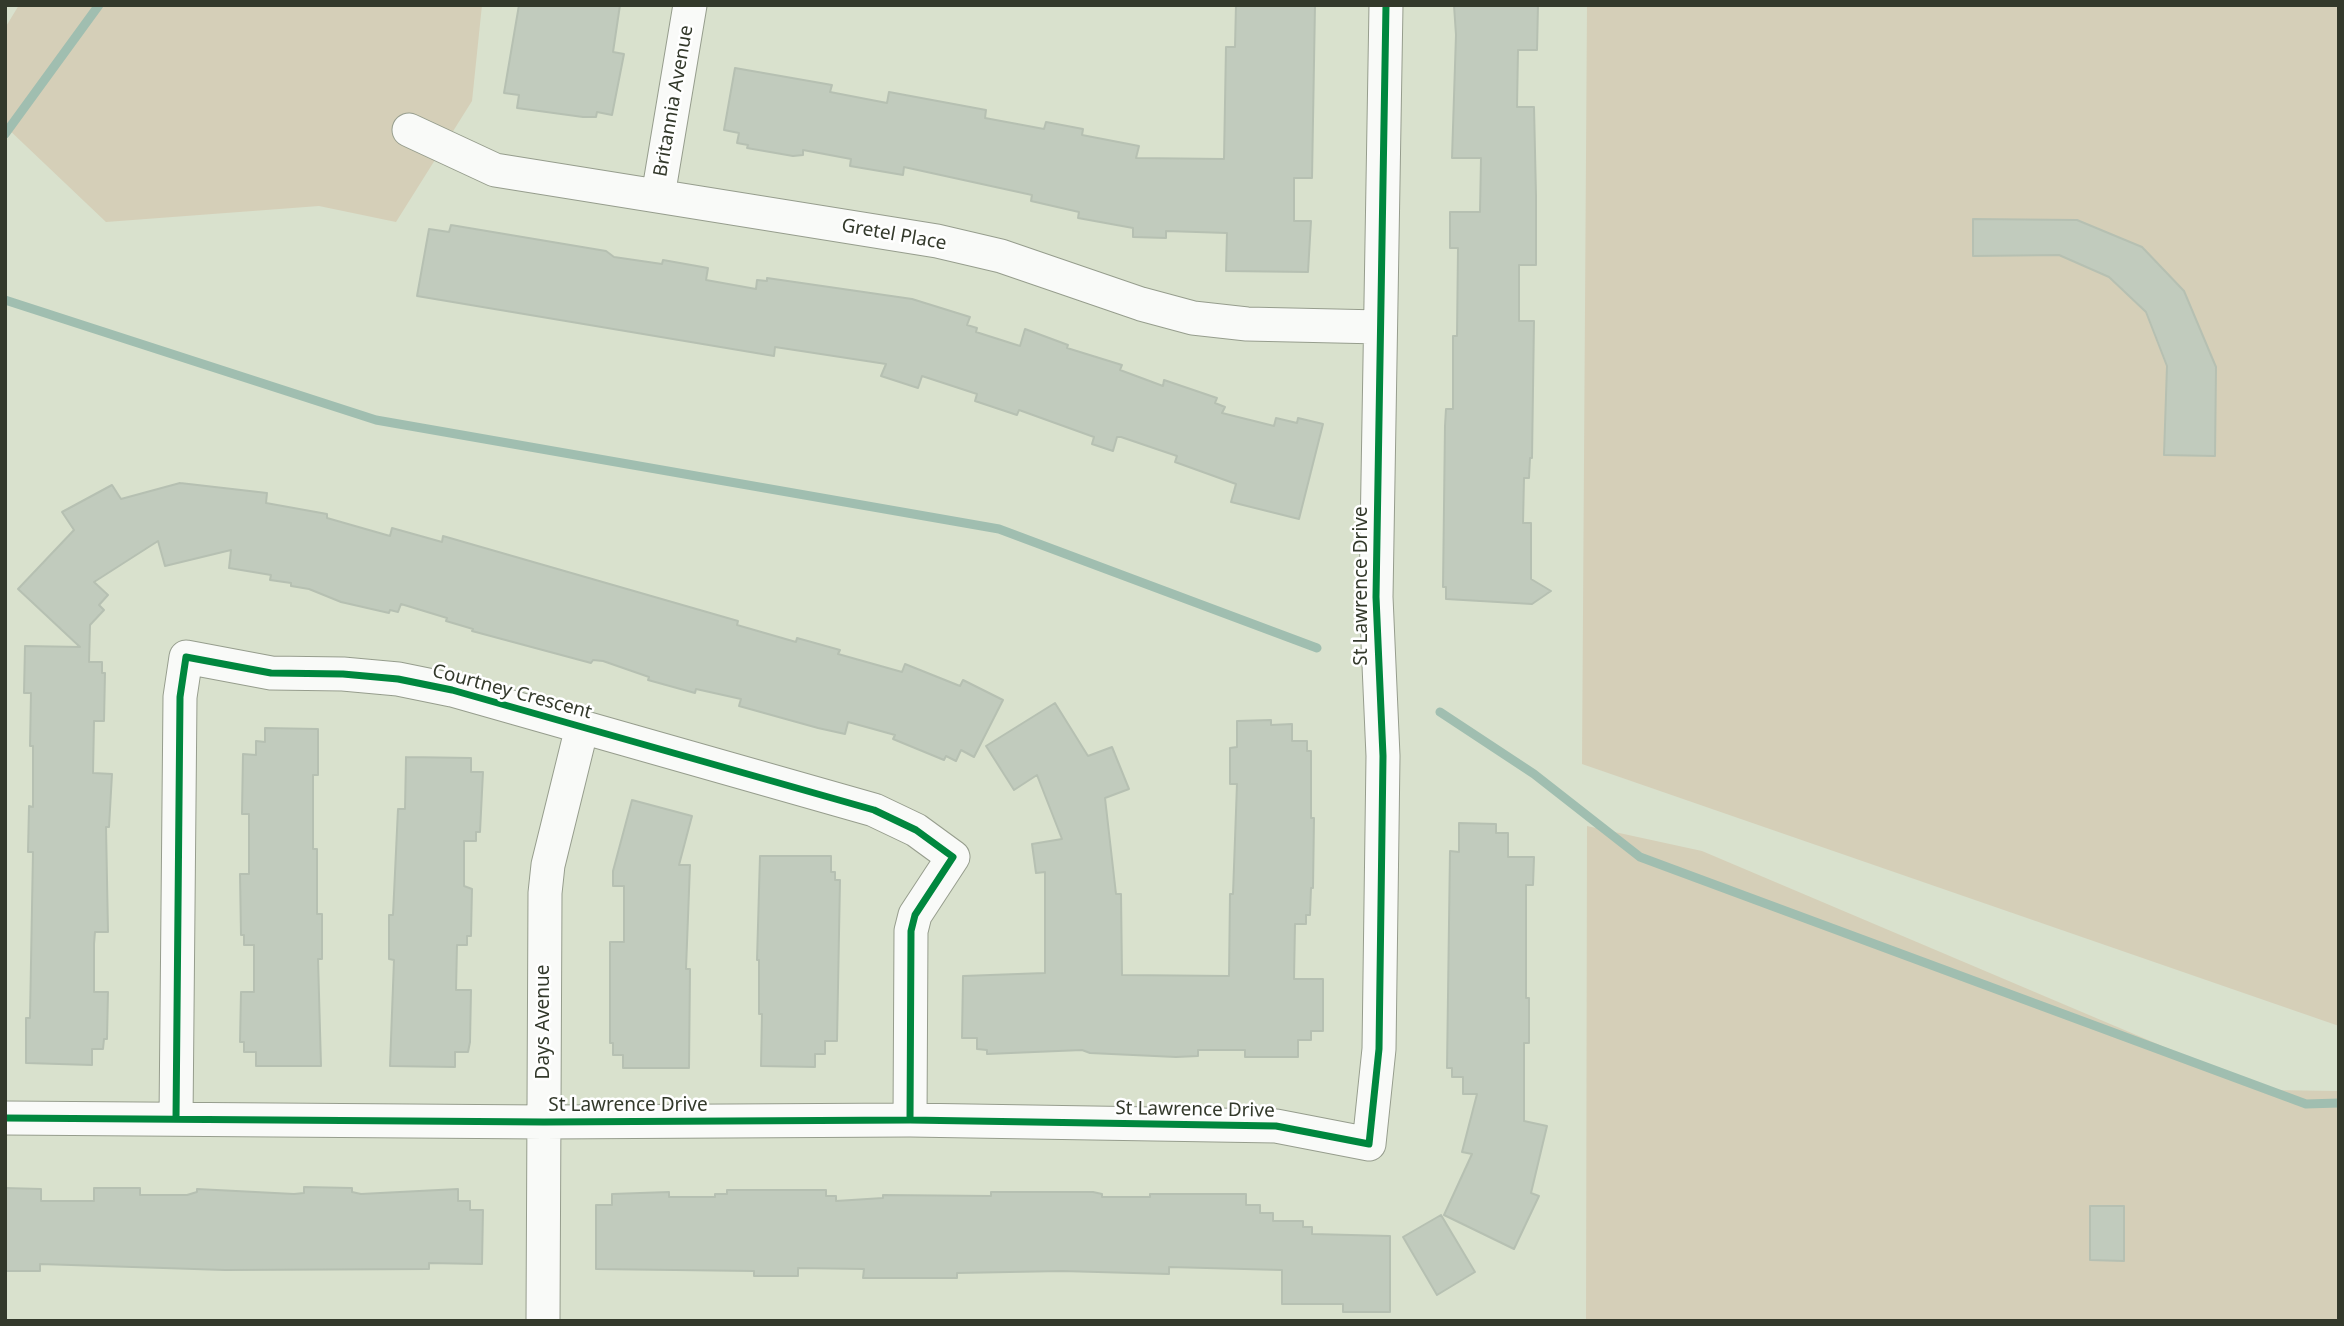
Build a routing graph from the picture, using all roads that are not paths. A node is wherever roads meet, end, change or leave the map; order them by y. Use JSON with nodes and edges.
{"nodes":[{"id":1,"x":690,"y":5,"type":"edge"},
{"id":2,"x":1386,"y":5,"type":"edge"},
{"id":3,"x":409,"y":130,"type":"dead end"},
{"id":4,"x":658,"y":196,"type":"junction"},
{"id":5,"x":1380,"y":327,"type":"junction"},
{"id":6,"x":582,"y":727,"type":"junction"},
{"id":7,"x":5,"y":1118,"type":"edge"},
{"id":8,"x":176,"y":1119,"type":"junction"},
{"id":9,"x":910,"y":1120,"type":"junction"},
{"id":10,"x":544,"y":1122,"type":"junction"},
{"id":11,"x":543,"y":1321,"type":"edge"}],
"edges":[{"from":1,"to":4,"type":"street","name":"Britannia Avenue"},
{"from":2,"to":5,"type":"street","name":"St Lawrence Drive"},
{"from":3,"to":4,"type":"street","name":"Gretel Place"},
{"from":4,"to":5,"type":"street","name":"Gretel Place"},
{"from":5,"to":9,"type":"street","name":"St Lawrence Drive"},
{"from":6,"to":8,"type":"street","name":"Courtney Crescent"},
{"from":6,"to":9,"type":"street","name":"Courtney Crescent"},
{"from":6,"to":10,"type":"street","name":"Days Avenue"},
{"from":7,"to":8,"type":"street","name":"St Lawrence Drive"},
{"from":8,"to":10,"type":"street","name":"St Lawrence Drive"},
{"from":9,"to":10,"type":"street","name":"St Lawrence Drive"},
{"from":10,"to":11,"type":"street","name":"Days Avenue"}]}
